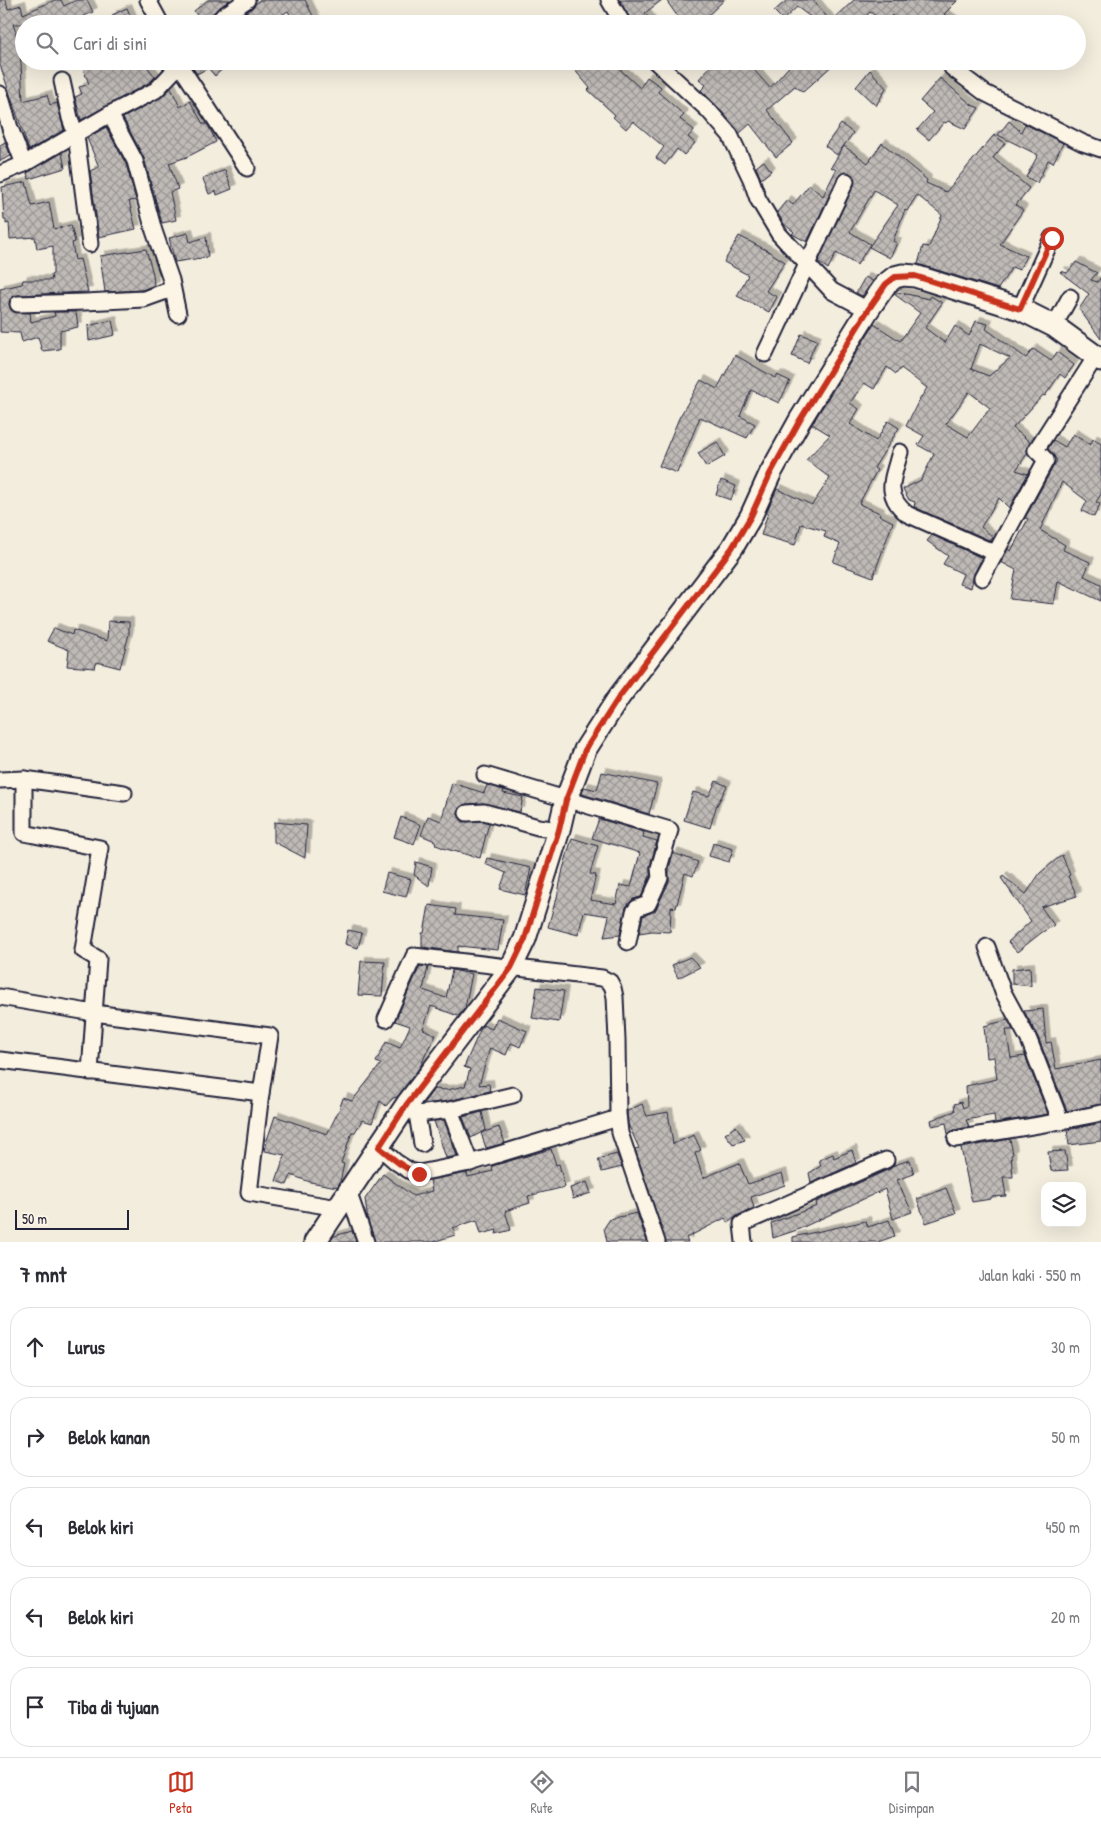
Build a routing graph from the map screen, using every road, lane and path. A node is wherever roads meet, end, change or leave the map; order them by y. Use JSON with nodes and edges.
{"nodes":[{"id":1,"x":148,"y":0,"type":"edge"},
{"id":2,"x":247,"y":0,"type":"edge"},
{"id":3,"x":609,"y":0,"type":"edge"},
{"id":4,"x":156,"y":15,"type":"edge"},
{"id":5,"x":224,"y":15,"type":"edge"},
{"id":6,"x":618,"y":15,"type":"edge"},
{"id":7,"x":174,"y":70,"type":"edge"},
{"id":8,"x":184,"y":70,"type":"edge"},
{"id":9,"x":665,"y":70,"type":"edge"},
{"id":10,"x":955,"y":70,"type":"edge"},
{"id":11,"x":62,"y":82,"type":"dead end"},
{"id":12,"x":0,"y":94,"type":"edge"},
{"id":13,"x":110,"y":114,"type":"junction"},
{"id":14,"x":76,"y":135,"type":"junction"},
{"id":15,"x":1101,"y":148,"type":"edge"},
{"id":16,"x":24,"y":164,"type":"junction"},
{"id":17,"x":247,"y":168,"type":"dead end"},
{"id":18,"x":0,"y":174,"type":"edge"},
{"id":19,"x":846,"y":181,"type":"dead end"},
{"id":20,"x":1052,"y":238,"type":"dead end"},
{"id":21,"x":90,"y":244,"type":"dead end"},
{"id":22,"x":806,"y":264,"type":"junction"},
{"id":23,"x":172,"y":289,"type":"junction"},
{"id":24,"x":1070,"y":297,"type":"dead end"},
{"id":25,"x":18,"y":304,"type":"dead end"},
{"id":26,"x":1020,"y":309,"type":"junction"},
{"id":27,"x":868,"y":310,"type":"junction"},
{"id":28,"x":178,"y":314,"type":"dead end"},
{"id":29,"x":1054,"y":326,"type":"junction"},
{"id":30,"x":764,"y":354,"type":"dead end"},
{"id":31,"x":1098,"y":358,"type":"edge"},
{"id":32,"x":900,"y":452,"type":"dead end"},
{"id":33,"x":995,"y":553,"type":"junction"},
{"id":34,"x":982,"y":578,"type":"dead end"},
{"id":35,"x":485,"y":775,"type":"dead end"},
{"id":36,"x":24,"y":778,"type":"junction"},
{"id":37,"x":0,"y":780,"type":"edge"},
{"id":38,"x":124,"y":793,"type":"dead end"},
{"id":39,"x":566,"y":800,"type":"junction"},
{"id":40,"x":467,"y":813,"type":"dead end"},
{"id":41,"x":559,"y":830,"type":"junction"},
{"id":42,"x":628,"y":942,"type":"dead end"},
{"id":43,"x":987,"y":947,"type":"dead end"},
{"id":44,"x":511,"y":968,"type":"junction"},
{"id":45,"x":0,"y":998,"type":"edge"},
{"id":46,"x":94,"y":1013,"type":"junction"},
{"id":47,"x":386,"y":1019,"type":"dead end"},
{"id":48,"x":0,"y":1060,"type":"edge"},
{"id":49,"x":90,"y":1072,"type":"junction"},
{"id":50,"x":261,"y":1093,"type":"junction"},
{"id":51,"x":513,"y":1095,"type":"dead end"},
{"id":52,"x":412,"y":1109,"type":"junction"},
{"id":53,"x":450,"y":1110,"type":"junction"},
{"id":54,"x":1101,"y":1113,"type":"edge"},
{"id":55,"x":618,"y":1118,"type":"junction"},
{"id":56,"x":1060,"y":1122,"type":"junction"},
{"id":57,"x":956,"y":1139,"type":"dead end"},
{"id":58,"x":422,"y":1144,"type":"dead end"},
{"id":59,"x":379,"y":1147,"type":"junction"},
{"id":60,"x":886,"y":1160,"type":"dead end"},
{"id":61,"x":470,"y":1163,"type":"junction"},
{"id":62,"x":343,"y":1201,"type":"junction"},
{"id":63,"x":315,"y":1242,"type":"edge"},
{"id":64,"x":366,"y":1242,"type":"edge"},
{"id":65,"x":656,"y":1242,"type":"edge"},
{"id":66,"x":744,"y":1242,"type":"edge"}],
"edges":[{"from":1,"to":4,"type":"street"},
{"from":2,"to":5,"type":"street"},
{"from":3,"to":6,"type":"street"},
{"from":7,"to":13,"type":"street"},
{"from":8,"to":17,"type":"street"},
{"from":9,"to":22,"type":"street"},
{"from":10,"to":15,"type":"street"},
{"from":11,"to":14,"type":"street"},
{"from":12,"to":16,"type":"street"},
{"from":13,"to":14,"type":"street"},
{"from":13,"to":23,"type":"street"},
{"from":14,"to":16,"type":"street"},
{"from":14,"to":21,"type":"street"},
{"from":16,"to":18,"type":"street"},
{"from":19,"to":22,"type":"street"},
{"from":20,"to":26,"type":"street"},
{"from":22,"to":27,"type":"street"},
{"from":22,"to":30,"type":"street"},
{"from":23,"to":25,"type":"street"},
{"from":23,"to":28,"type":"street"},
{"from":24,"to":29,"type":"street"},
{"from":26,"to":27,"type":"street"},
{"from":26,"to":29,"type":"street"},
{"from":27,"to":39,"type":"street"},
{"from":29,"to":31,"type":"street"},
{"from":31,"to":33,"type":"street"},
{"from":32,"to":33,"type":"street"},
{"from":33,"to":34,"type":"street"},
{"from":35,"to":39,"type":"street"},
{"from":36,"to":37,"type":"street"},
{"from":36,"to":38,"type":"street"},
{"from":36,"to":46,"type":"street"},
{"from":39,"to":41,"type":"street"},
{"from":39,"to":42,"type":"street"},
{"from":40,"to":41,"type":"street"},
{"from":41,"to":44,"type":"street"},
{"from":43,"to":56,"type":"street"},
{"from":44,"to":47,"type":"street"},
{"from":44,"to":52,"type":"street"},
{"from":44,"to":55,"type":"street"},
{"from":45,"to":46,"type":"street"},
{"from":46,"to":49,"type":"street"},
{"from":46,"to":50,"type":"street"},
{"from":48,"to":49,"type":"street"},
{"from":49,"to":50,"type":"street"},
{"from":50,"to":62,"type":"street"},
{"from":51,"to":53,"type":"street"},
{"from":52,"to":53,"type":"street"},
{"from":52,"to":58,"type":"street"},
{"from":52,"to":59,"type":"street"},
{"from":53,"to":61,"type":"street"},
{"from":54,"to":56,"type":"street"},
{"from":55,"to":61,"type":"street"},
{"from":55,"to":65,"type":"street"},
{"from":56,"to":57,"type":"street"},
{"from":59,"to":61,"type":"street"},
{"from":59,"to":62,"type":"street"},
{"from":60,"to":66,"type":"street"},
{"from":62,"to":63,"type":"street"},
{"from":62,"to":64,"type":"street"}]}
